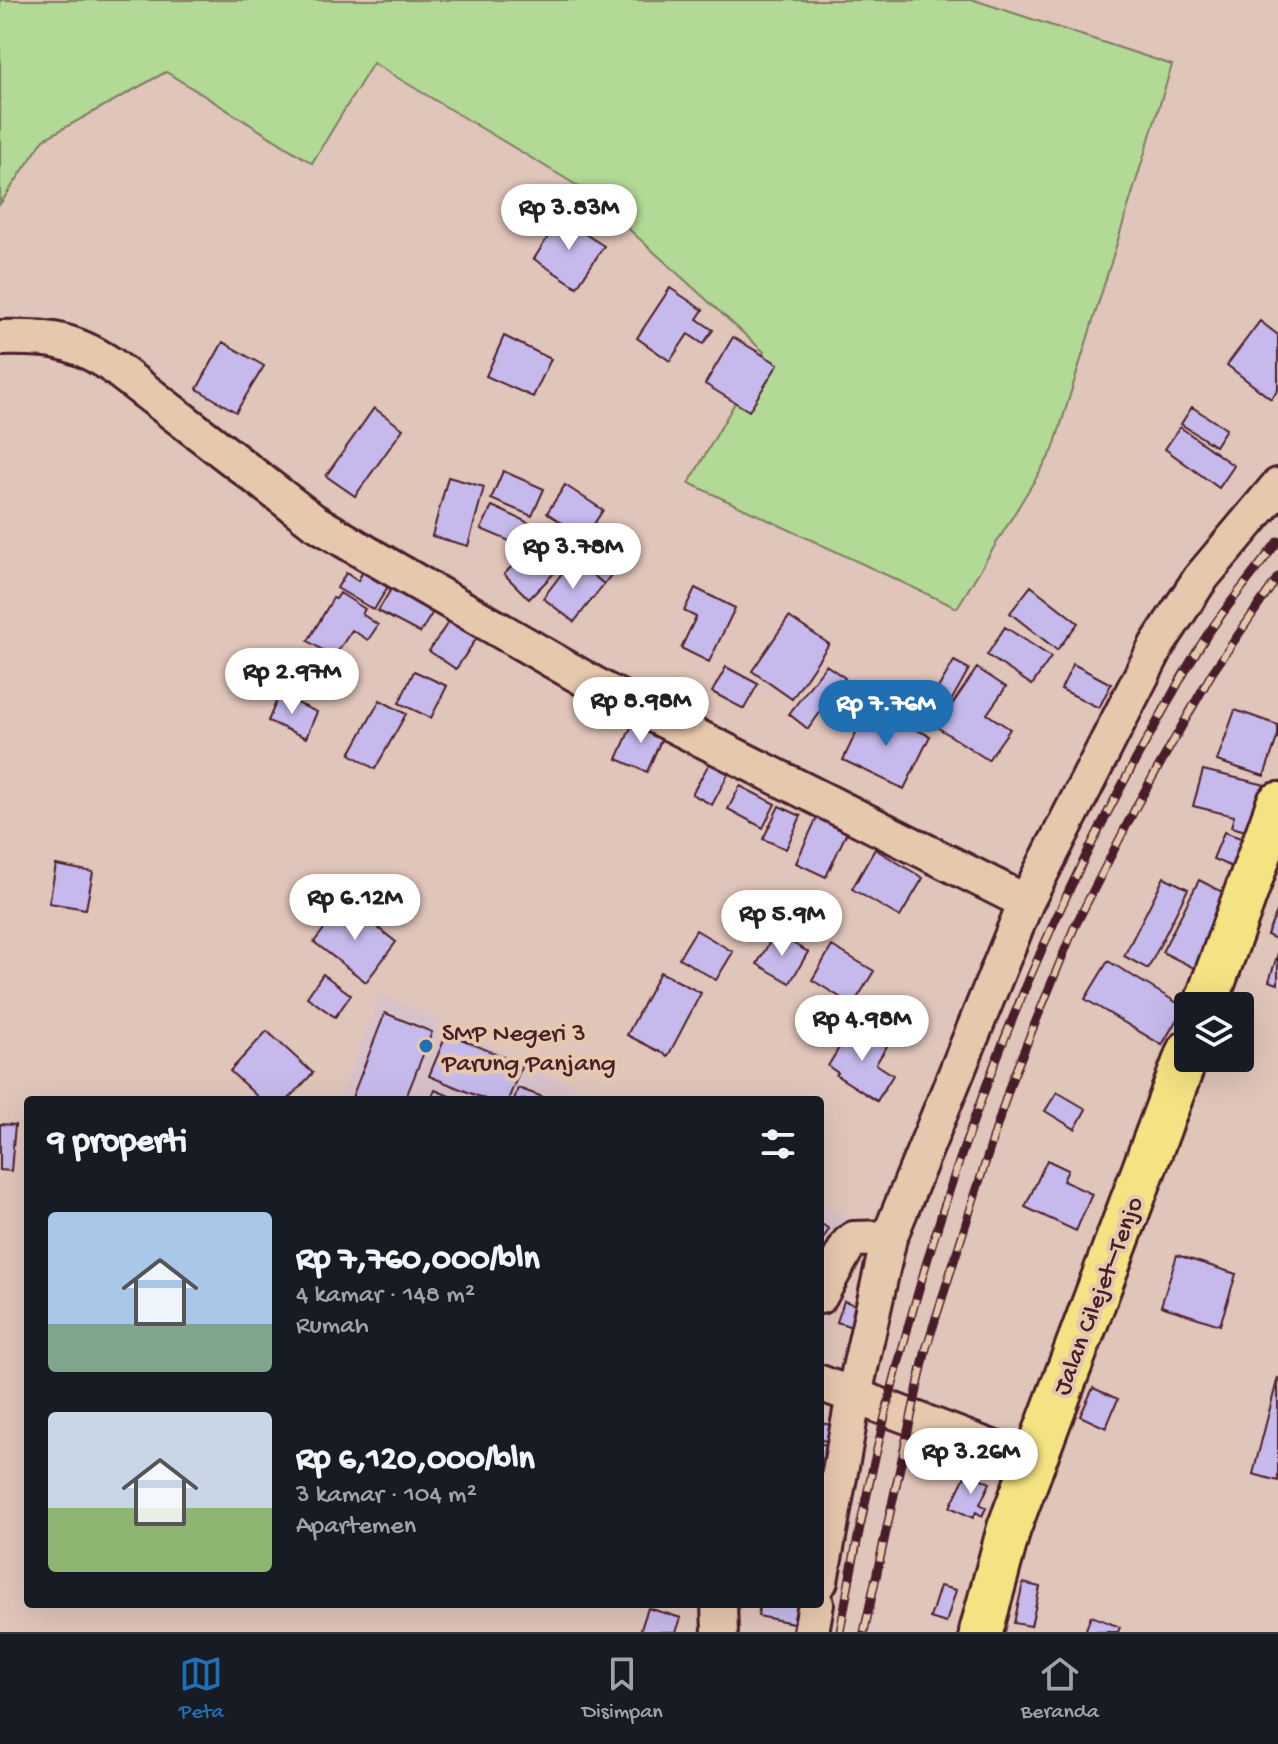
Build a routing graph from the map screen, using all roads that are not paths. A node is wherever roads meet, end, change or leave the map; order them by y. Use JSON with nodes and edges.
{"nodes":[{"id":1,"x":0,"y":338,"type":"edge"},
{"id":2,"x":1278,"y":486,"type":"edge"},
{"id":3,"x":1278,"y":804,"type":"edge"},
{"id":4,"x":1026,"y":902,"type":"junction"},
{"id":5,"x":1210,"y":992,"type":"edge"},
{"id":6,"x":1180,"y":1072,"type":"edge"},
{"id":7,"x":889,"y":1238,"type":"junction"},
{"id":8,"x":824,"y":1289,"type":"edge"},
{"id":9,"x":824,"y":1384,"type":"edge"},
{"id":10,"x":854,"y":1395,"type":"junction"},
{"id":11,"x":1032,"y":1463,"type":"junction"},
{"id":12,"x":824,"y":1559,"type":"edge"},
{"id":13,"x":719,"y":1608,"type":"edge"},
{"id":14,"x":815,"y":1608,"type":"edge"},
{"id":15,"x":720,"y":1632,"type":"edge"},
{"id":16,"x":811,"y":1632,"type":"edge"},
{"id":17,"x":981,"y":1632,"type":"edge"}],
"edges":[{"from":1,"to":4,"type":"street"},
{"from":2,"to":4,"type":"street"},
{"from":3,"to":5,"type":"main road"},
{"from":4,"to":7,"type":"street"},
{"from":6,"to":11,"type":"main road","name":"Jalan Cilejet–Tenjo"},
{"from":7,"to":8,"type":"street"},
{"from":7,"to":10,"type":"street"},
{"from":9,"to":10,"type":"street"},
{"from":10,"to":11,"type":"street"},
{"from":10,"to":12,"type":"street"},
{"from":11,"to":17,"type":"main road","name":"Jalan Cilejet–Tenjo"},
{"from":13,"to":15,"type":"street"},
{"from":14,"to":16,"type":"street"}]}
